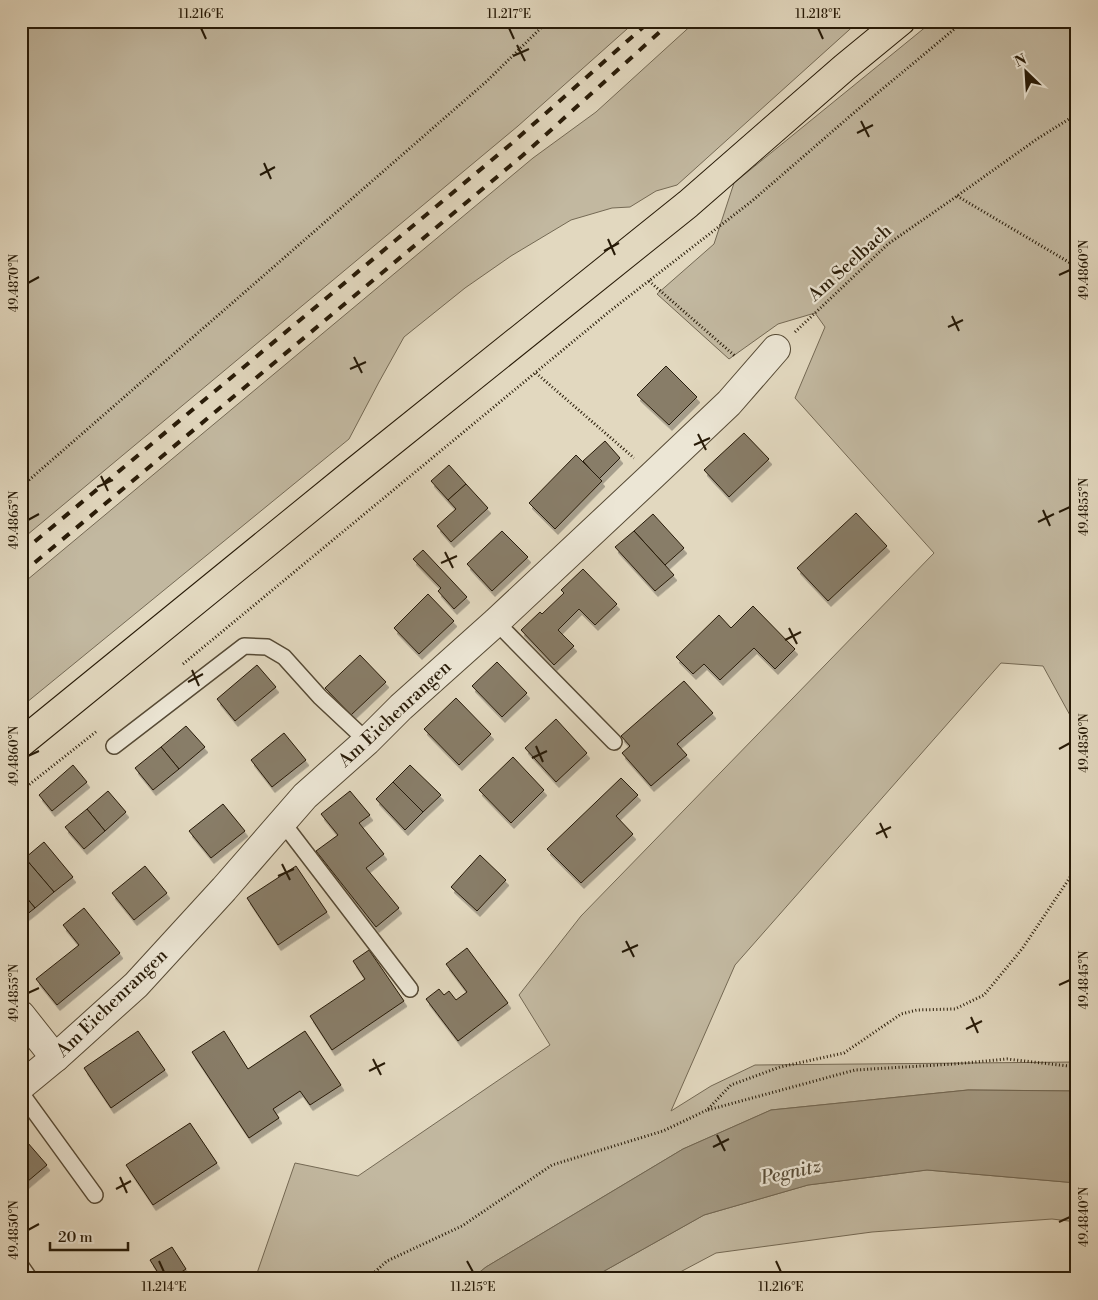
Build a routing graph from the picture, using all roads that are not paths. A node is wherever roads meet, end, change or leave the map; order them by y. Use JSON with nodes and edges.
{"nodes":[{"id":1,"x":901,"y":21,"type":"edge"},
{"id":2,"x":776,"y":349,"type":"road end"},
{"id":3,"x":496,"y":622,"type":"junction"},
{"id":4,"x":368,"y":741,"type":"junction"},
{"id":5,"x":614,"y":742,"type":"dead end"},
{"id":6,"x":21,"y":743,"type":"edge"},
{"id":7,"x":114,"y":746,"type":"dead end"},
{"id":8,"x":282,"y":823,"type":"junction"},
{"id":9,"x":410,"y":989,"type":"dead end"},
{"id":10,"x":21,"y":1015,"type":"edge"},
{"id":11,"x":55,"y":1058,"type":"junction"},
{"id":12,"x":21,"y":1086,"type":"edge"},
{"id":13,"x":21,"y":1093,"type":"edge"},
{"id":14,"x":95,"y":1195,"type":"dead end"},
{"id":15,"x":21,"y":1266,"type":"edge"},
{"id":16,"x":30,"y":1279,"type":"edge"}],
"edges":[{"from":1,"to":6,"type":"main road"},
{"from":2,"to":3,"type":"street","name":"Am Eichenrangen"},
{"from":3,"to":4,"type":"street","name":"Am Eichenrangen"},
{"from":3,"to":5,"type":"lane"},
{"from":4,"to":7,"type":"lane"},
{"from":4,"to":8,"type":"street","name":"Am Eichenrangen"},
{"from":8,"to":9,"type":"lane"},
{"from":8,"to":11,"type":"street","name":"Am Eichenrangen"},
{"from":10,"to":11,"type":"street"},
{"from":11,"to":12,"type":"street","name":"Am Eichenrangen"},
{"from":13,"to":14,"type":"lane"},
{"from":15,"to":16,"type":"lane"}]}
